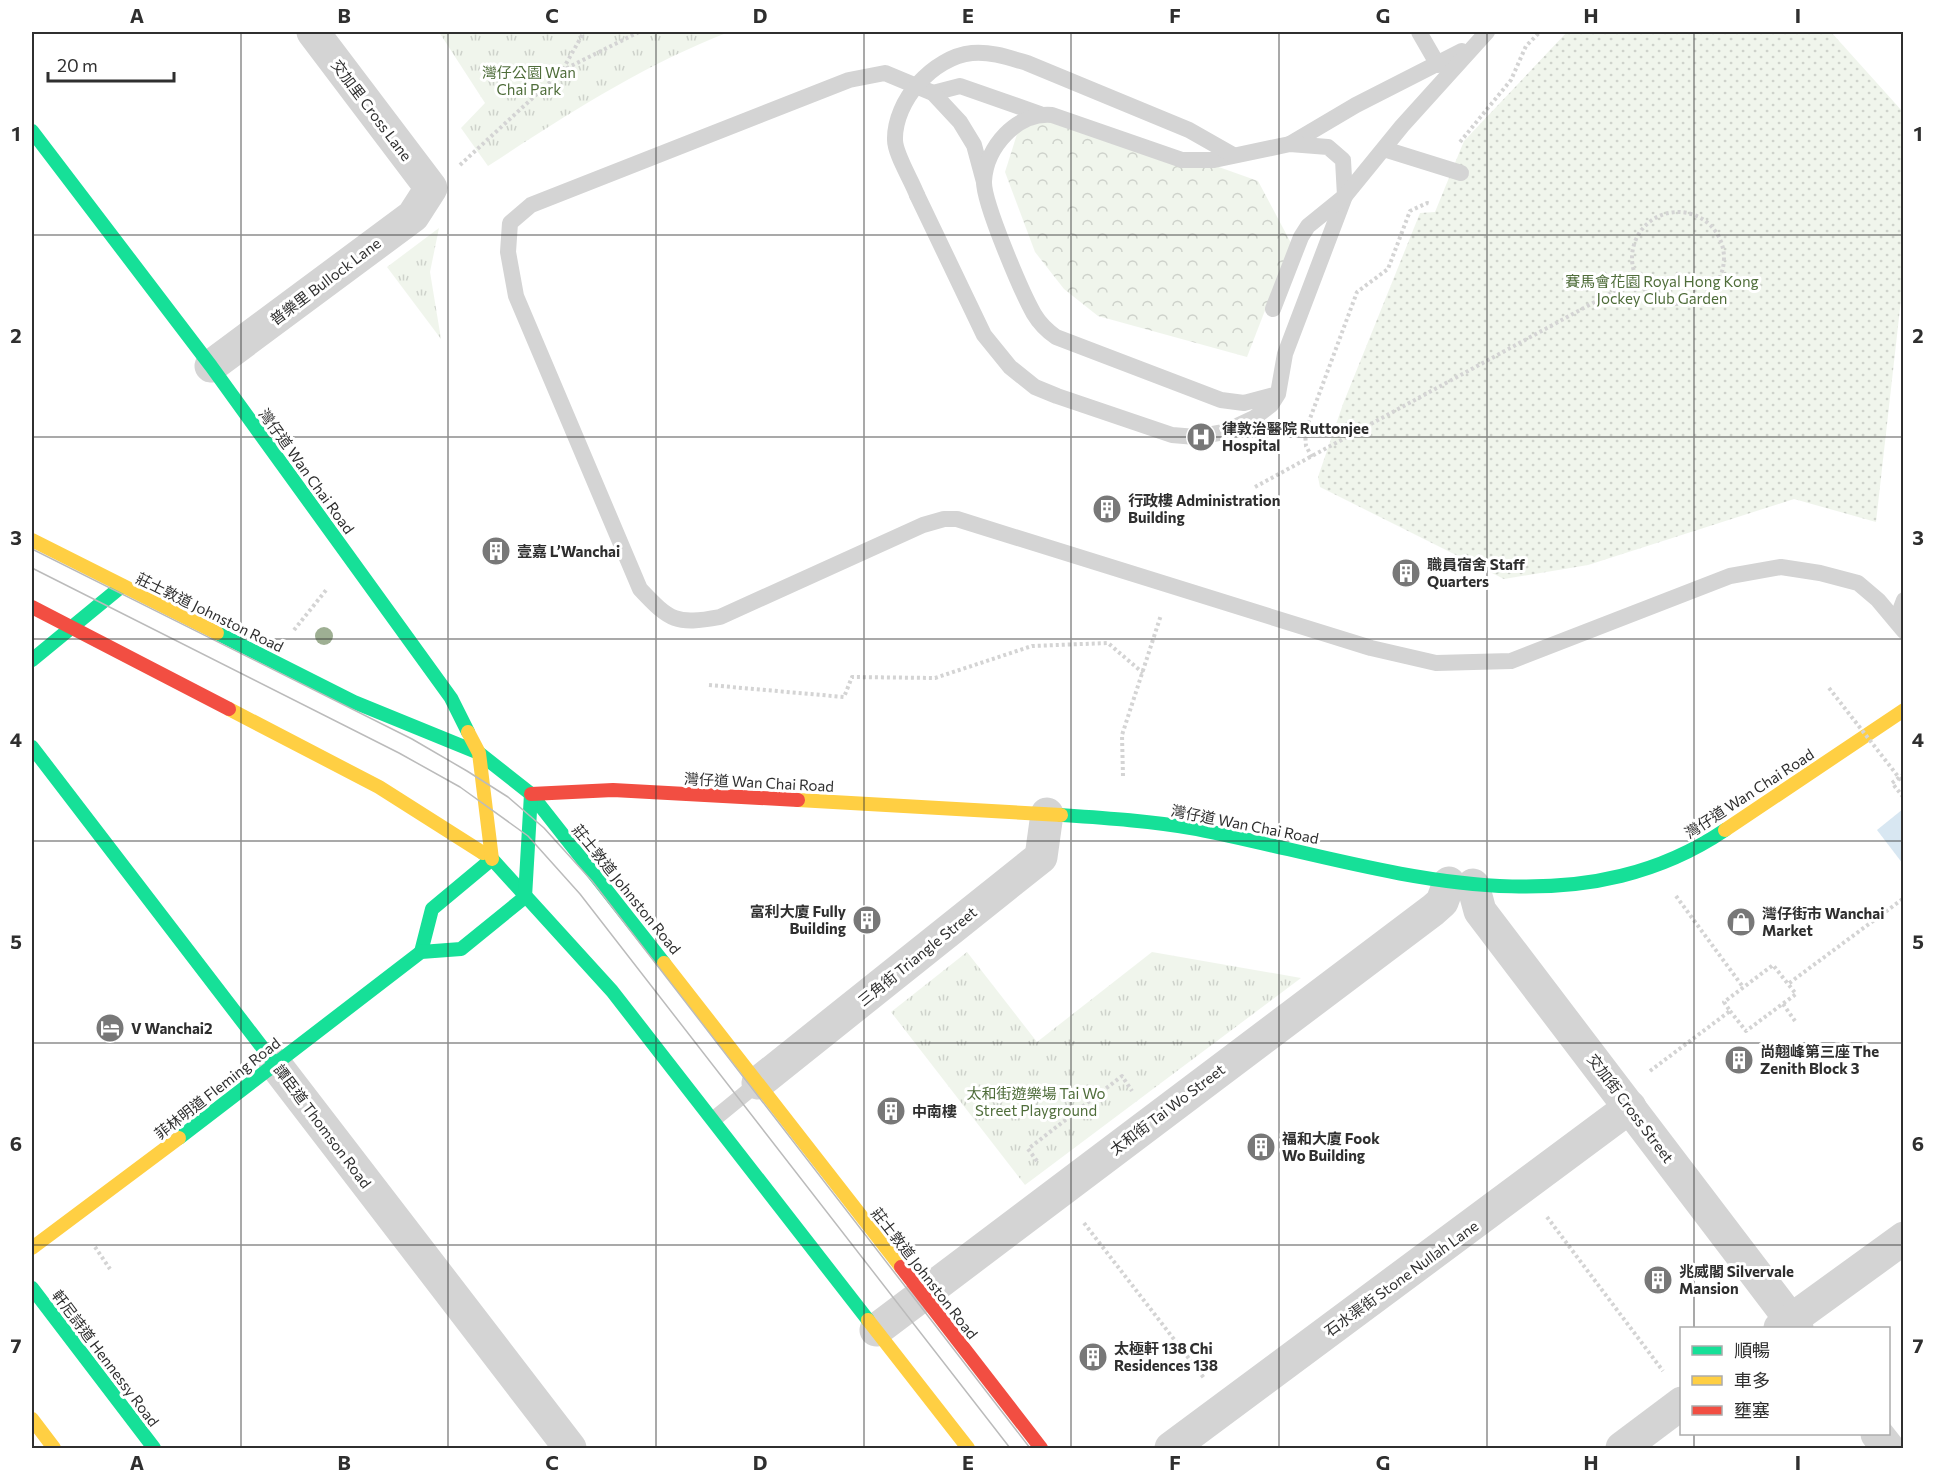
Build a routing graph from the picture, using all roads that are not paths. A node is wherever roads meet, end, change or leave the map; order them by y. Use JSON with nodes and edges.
{"nodes":[{"id":1,"x":313,"y":32,"type":"edge"},
{"id":2,"x":1419,"y":32,"type":"edge"},
{"id":3,"x":1487,"y":32,"type":"edge"},
{"id":4,"x":1473,"y":45,"type":"junction"},
{"id":5,"x":1438,"y":65,"type":"junction"},
{"id":6,"x":933,"y":93,"type":"junction"},
{"id":7,"x":1040,"y":114,"type":"junction"},
{"id":8,"x":32,"y":131,"type":"edge"},
{"id":9,"x":1290,"y":144,"type":"junction"},
{"id":10,"x":1384,"y":149,"type":"junction"},
{"id":11,"x":1233,"y":155,"type":"junction"},
{"id":12,"x":1461,"y":173,"type":"dead end"},
{"id":13,"x":984,"y":182,"type":"junction"},
{"id":14,"x":431,"y":188,"type":"joint"},
{"id":15,"x":1345,"y":196,"type":"junction"},
{"id":16,"x":1274,"y":309,"type":"dead end"},
{"id":17,"x":212,"y":366,"type":"junction"},
{"id":18,"x":1278,"y":394,"type":"junction"},
{"id":19,"x":32,"y":540,"type":"edge"},
{"id":20,"x":122,"y":586,"type":"junction"},
{"id":21,"x":1904,"y":600,"type":"edge"},
{"id":22,"x":32,"y":607,"type":"edge"},
{"id":23,"x":1900,"y":626,"type":"edge"},
{"id":24,"x":74,"y":628,"type":"junction"},
{"id":25,"x":32,"y":660,"type":"edge"},
{"id":26,"x":1904,"y":710,"type":"edge"},
{"id":27,"x":32,"y":747,"type":"edge"},
{"id":28,"x":479,"y":753,"type":"junction"},
{"id":29,"x":531,"y":794,"type":"junction"},
{"id":30,"x":1047,"y":814,"type":"junction"},
{"id":31,"x":492,"y":859,"type":"junction"},
{"id":32,"x":1461,"y":884,"type":"junction"},
{"id":33,"x":525,"y":897,"type":"junction"},
{"id":34,"x":421,"y":952,"type":"junction"},
{"id":35,"x":275,"y":1064,"type":"junction"},
{"id":36,"x":758,"y":1083,"type":"junction"},
{"id":37,"x":1630,"y":1107,"type":"junction"},
{"id":38,"x":714,"y":1119,"type":"junction"},
{"id":39,"x":1904,"y":1238,"type":"edge"},
{"id":40,"x":32,"y":1248,"type":"edge"},
{"id":41,"x":32,"y":1288,"type":"edge"},
{"id":42,"x":920,"y":1294,"type":"junction"},
{"id":43,"x":1790,"y":1326,"type":"edge"},
{"id":44,"x":876,"y":1330,"type":"junction"},
{"id":45,"x":1680,"y":1405,"type":"edge"},
{"id":46,"x":32,"y":1419,"type":"edge"},
{"id":47,"x":1878,"y":1435,"type":"edge"},
{"id":48,"x":54,"y":1449,"type":"edge"},
{"id":49,"x":153,"y":1449,"type":"edge"},
{"id":50,"x":570,"y":1449,"type":"edge"},
{"id":51,"x":968,"y":1449,"type":"edge"},
{"id":52,"x":1041,"y":1449,"type":"edge"},
{"id":53,"x":1171,"y":1449,"type":"edge"},
{"id":54,"x":1622,"y":1449,"type":"edge"},
{"id":55,"x":1888,"y":1449,"type":"edge"}],
"edges":[{"from":1,"to":14,"type":"street","name":"交加里 Cross Lane"},
{"from":2,"to":5,"type":"lane"},
{"from":3,"to":4,"type":"lane"},
{"from":4,"to":5,"type":"lane"},
{"from":4,"to":10,"type":"lane"},
{"from":5,"to":9,"type":"lane"},
{"from":6,"to":7,"type":"lane"},
{"from":6,"to":13,"type":"lane"},
{"from":6,"to":23,"type":"lane"},
{"from":7,"to":11,"type":"lane"},
{"from":7,"to":13,"type":"lane"},
{"from":8,"to":17,"type":"street","name":"灣仔道 Wan Chai Road"},
{"from":9,"to":11,"type":"lane"},
{"from":9,"to":15,"type":"lane"},
{"from":10,"to":12,"type":"lane"},
{"from":10,"to":15,"type":"lane"},
{"from":11,"to":18,"type":"lane","bridge":true},
{"from":13,"to":18,"type":"lane"},
{"from":14,"to":17,"type":"street","name":"普樂里 Bullock Lane"},
{"from":15,"to":16,"type":"lane"},
{"from":15,"to":18,"type":"lane"},
{"from":17,"to":28,"type":"street","name":"灣仔道 Wan Chai Road"},
{"from":19,"to":20,"type":"street","name":"莊士敦道 Johnston Road"},
{"from":20,"to":24,"type":"street"},
{"from":20,"to":28,"type":"street","name":"莊士敦道 Johnston Road"},
{"from":21,"to":23,"type":"lane"},
{"from":22,"to":24,"type":"street"},
{"from":24,"to":25,"type":"street"},
{"from":24,"to":31,"type":"street"},
{"from":26,"to":32,"type":"street","name":"灣仔道 Wan Chai Road"},
{"from":27,"to":35,"type":"street","name":"譚臣道 Thomson Road"},
{"from":28,"to":29,"type":"street","name":"莊士敦道 Johnston Road"},
{"from":28,"to":31,"type":"street","name":"灣仔道 Wan Chai Road"},
{"from":29,"to":30,"type":"street","name":"灣仔道 Wan Chai Road"},
{"from":29,"to":33,"type":"street"},
{"from":29,"to":36,"type":"street","name":"莊士敦道 Johnston Road"},
{"from":30,"to":32,"type":"street","name":"灣仔道 Wan Chai Road"},
{"from":30,"to":36,"type":"street","name":"三角街 Triangle Street"},
{"from":31,"to":33,"type":"street"},
{"from":31,"to":34,"type":"street"},
{"from":32,"to":37,"type":"street","name":"交加街 Cross Street"},
{"from":32,"to":42,"type":"street","name":"太和街 Tai Wo Street"},
{"from":33,"to":34,"type":"street"},
{"from":33,"to":38,"type":"street"},
{"from":34,"to":35,"type":"street","name":"菲林明道 Fleming Road"},
{"from":35,"to":40,"type":"street","name":"菲林明道 Fleming Road"},
{"from":35,"to":50,"type":"street","name":"譚臣道 Thomson Road"},
{"from":36,"to":38,"type":"lane"},
{"from":36,"to":42,"type":"street","name":"莊士敦道 Johnston Road"},
{"from":37,"to":43,"type":"street","name":"交加街 Cross Street"},
{"from":37,"to":53,"type":"street","name":"石水渠街 Stone Nullah Lane"},
{"from":38,"to":44,"type":"street"},
{"from":39,"to":43,"type":"street"},
{"from":41,"to":49,"type":"street","name":"軒尼詩道 Hennessy Road"},
{"from":42,"to":44,"type":"street","name":"太和街 Tai Wo Street"},
{"from":42,"to":52,"type":"street","name":"莊士敦道 Johnston Road"},
{"from":44,"to":51,"type":"street"},
{"from":45,"to":54,"type":"street"},
{"from":46,"to":48,"type":"street"},
{"from":47,"to":55,"type":"street"}]}
